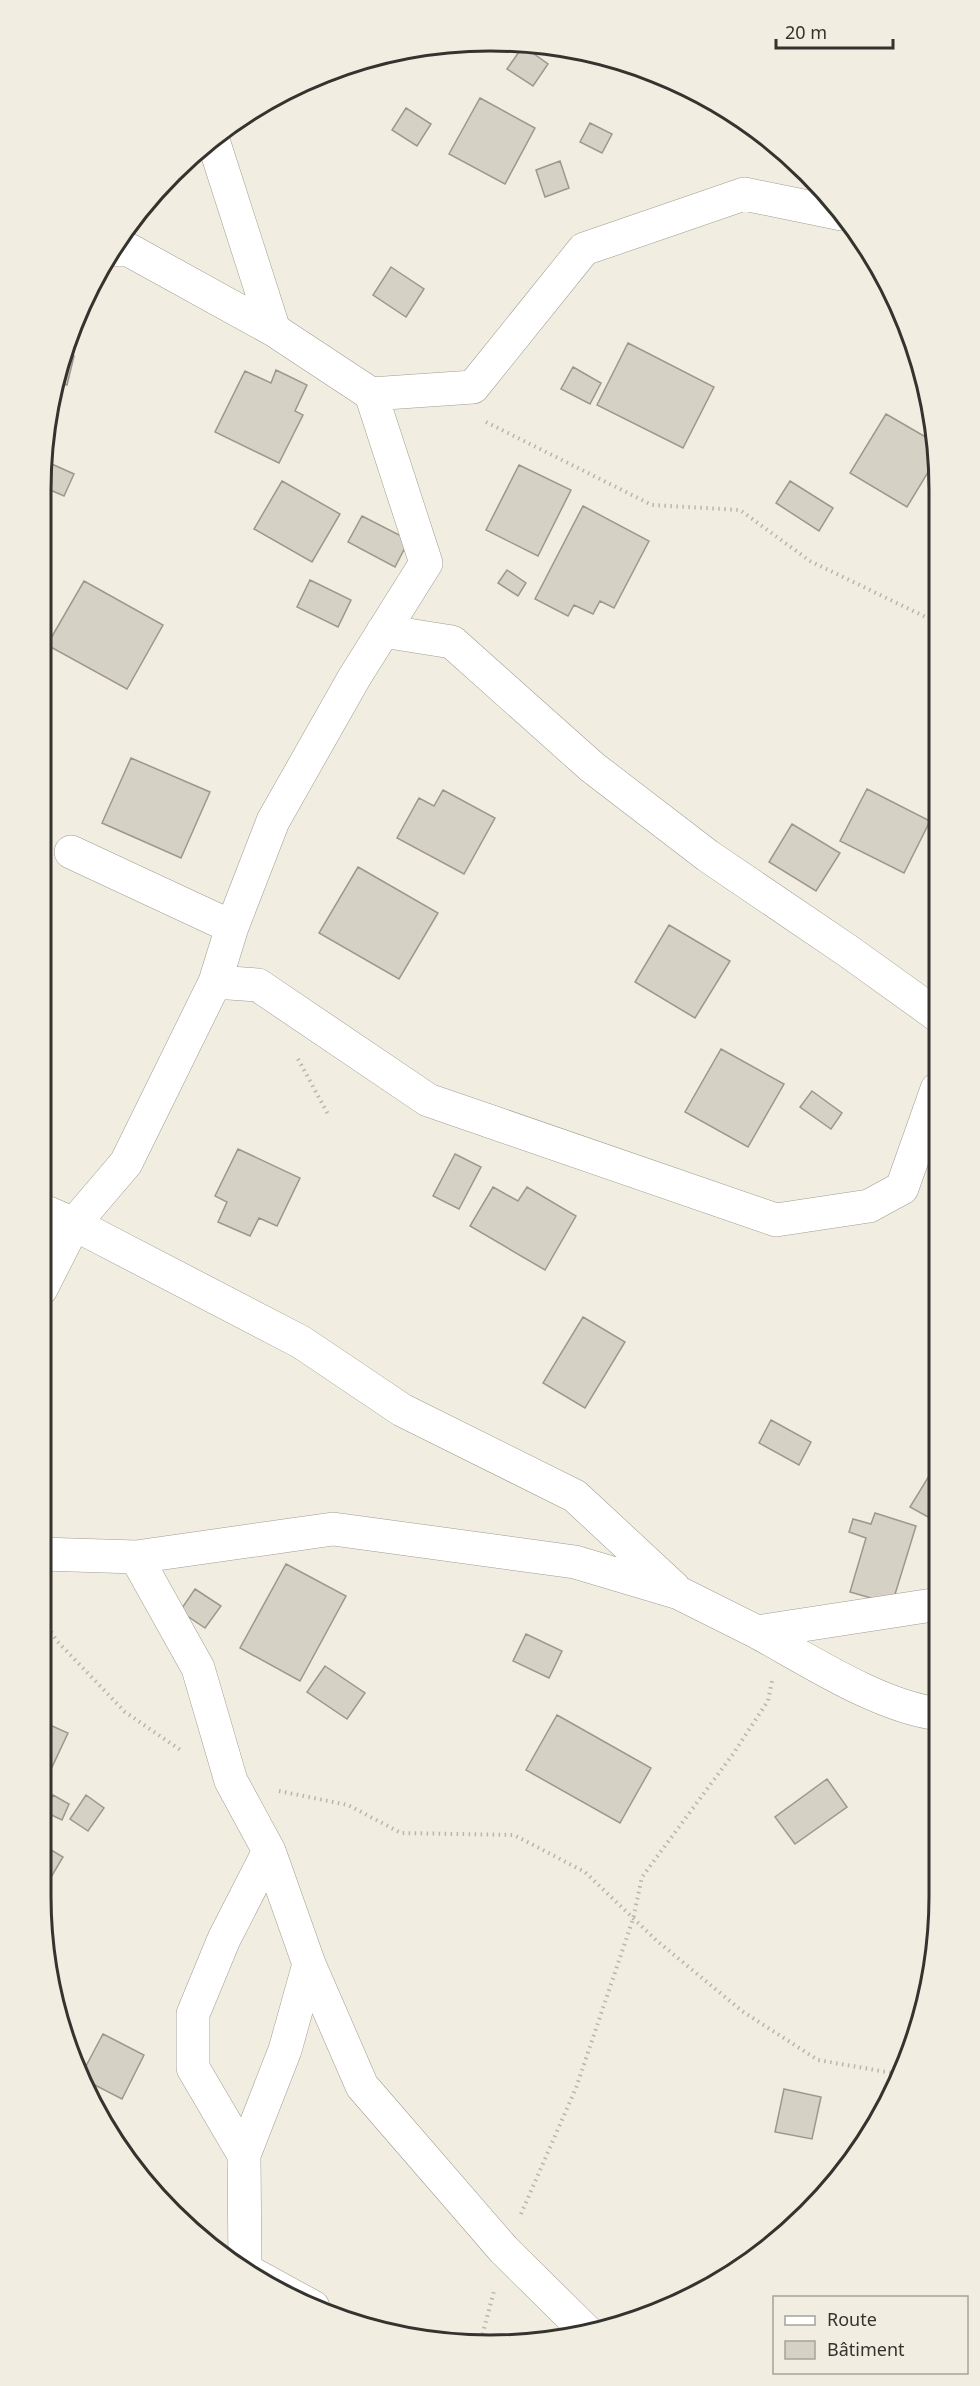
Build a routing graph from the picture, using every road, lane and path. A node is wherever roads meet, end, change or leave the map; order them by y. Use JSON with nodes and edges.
{"nodes":[{"id":1,"x":216,"y":148,"type":"edge"},
{"id":2,"x":828,"y":211,"type":"edge"},
{"id":3,"x":122,"y":250,"type":"edge"},
{"id":4,"x":274,"y":330,"type":"junction"},
{"id":5,"x":371,"y":394,"type":"junction"},
{"id":6,"x":484,"y":422,"type":"dead end"},
{"id":7,"x":929,"y":619,"type":"edge"},
{"id":8,"x":383,"y":631,"type":"junction"},
{"id":9,"x":71,"y":852,"type":"dead end"},
{"id":10,"x":232,"y":927,"type":"junction"},
{"id":11,"x":215,"y":982,"type":"junction"},
{"id":12,"x":929,"y":1009,"type":"edge"},
{"id":13,"x":929,"y":1112,"type":"edge"},
{"id":14,"x":51,"y":1215,"type":"edge"},
{"id":15,"x":74,"y":1224,"type":"junction"},
{"id":16,"x":51,"y":1268,"type":"edge"},
{"id":17,"x":51,"y":1554,"type":"edge"},
{"id":18,"x":136,"y":1557,"type":"junction"},
{"id":19,"x":679,"y":1593,"type":"junction"},
{"id":20,"x":929,"y":1606,"type":"edge"},
{"id":21,"x":51,"y":1633,"type":"edge"},
{"id":22,"x":769,"y":1639,"type":"junction"},
{"id":23,"x":929,"y":1713,"type":"edge"},
{"id":24,"x":231,"y":1780,"type":"junction"},
{"id":25,"x":269,"y":1851,"type":"junction"},
{"id":26,"x":633,"y":1919,"type":"junction"},
{"id":27,"x":309,"y":1964,"type":"junction"},
{"id":28,"x":892,"y":2073,"type":"edge"},
{"id":29,"x":244,"y":2155,"type":"junction"},
{"id":30,"x":504,"y":2250,"type":"junction"},
{"id":31,"x":245,"y":2260,"type":"edge"},
{"id":32,"x":581,"y":2326,"type":"edge"},
{"id":33,"x":482,"y":2335,"type":"edge"}],
"edges":[{"from":1,"to":4,"type":"street"},
{"from":2,"to":5,"type":"street"},
{"from":3,"to":4,"type":"street"},
{"from":4,"to":5,"type":"street"},
{"from":5,"to":8,"type":"street"},
{"from":6,"to":7,"type":"path"},
{"from":8,"to":10,"type":"street"},
{"from":8,"to":12,"type":"street"},
{"from":9,"to":10,"type":"street"},
{"from":10,"to":11,"type":"street"},
{"from":11,"to":13,"type":"street"},
{"from":11,"to":15,"type":"street"},
{"from":14,"to":15,"type":"street"},
{"from":15,"to":16,"type":"street"},
{"from":15,"to":19,"type":"street"},
{"from":17,"to":18,"type":"street"},
{"from":18,"to":19,"type":"street"},
{"from":18,"to":24,"type":"street"},
{"from":19,"to":22,"type":"street"},
{"from":20,"to":22,"type":"street"},
{"from":21,"to":24,"type":"path"},
{"from":22,"to":23,"type":"street"},
{"from":22,"to":26,"type":"path"},
{"from":24,"to":25,"type":"street"},
{"from":24,"to":26,"type":"path"},
{"from":25,"to":27,"type":"street"},
{"from":25,"to":29,"type":"street"},
{"from":26,"to":28,"type":"path"},
{"from":26,"to":30,"type":"path"},
{"from":27,"to":29,"type":"street"},
{"from":27,"to":30,"type":"street"},
{"from":29,"to":31,"type":"street"},
{"from":30,"to":32,"type":"street"},
{"from":30,"to":33,"type":"path"}]}
